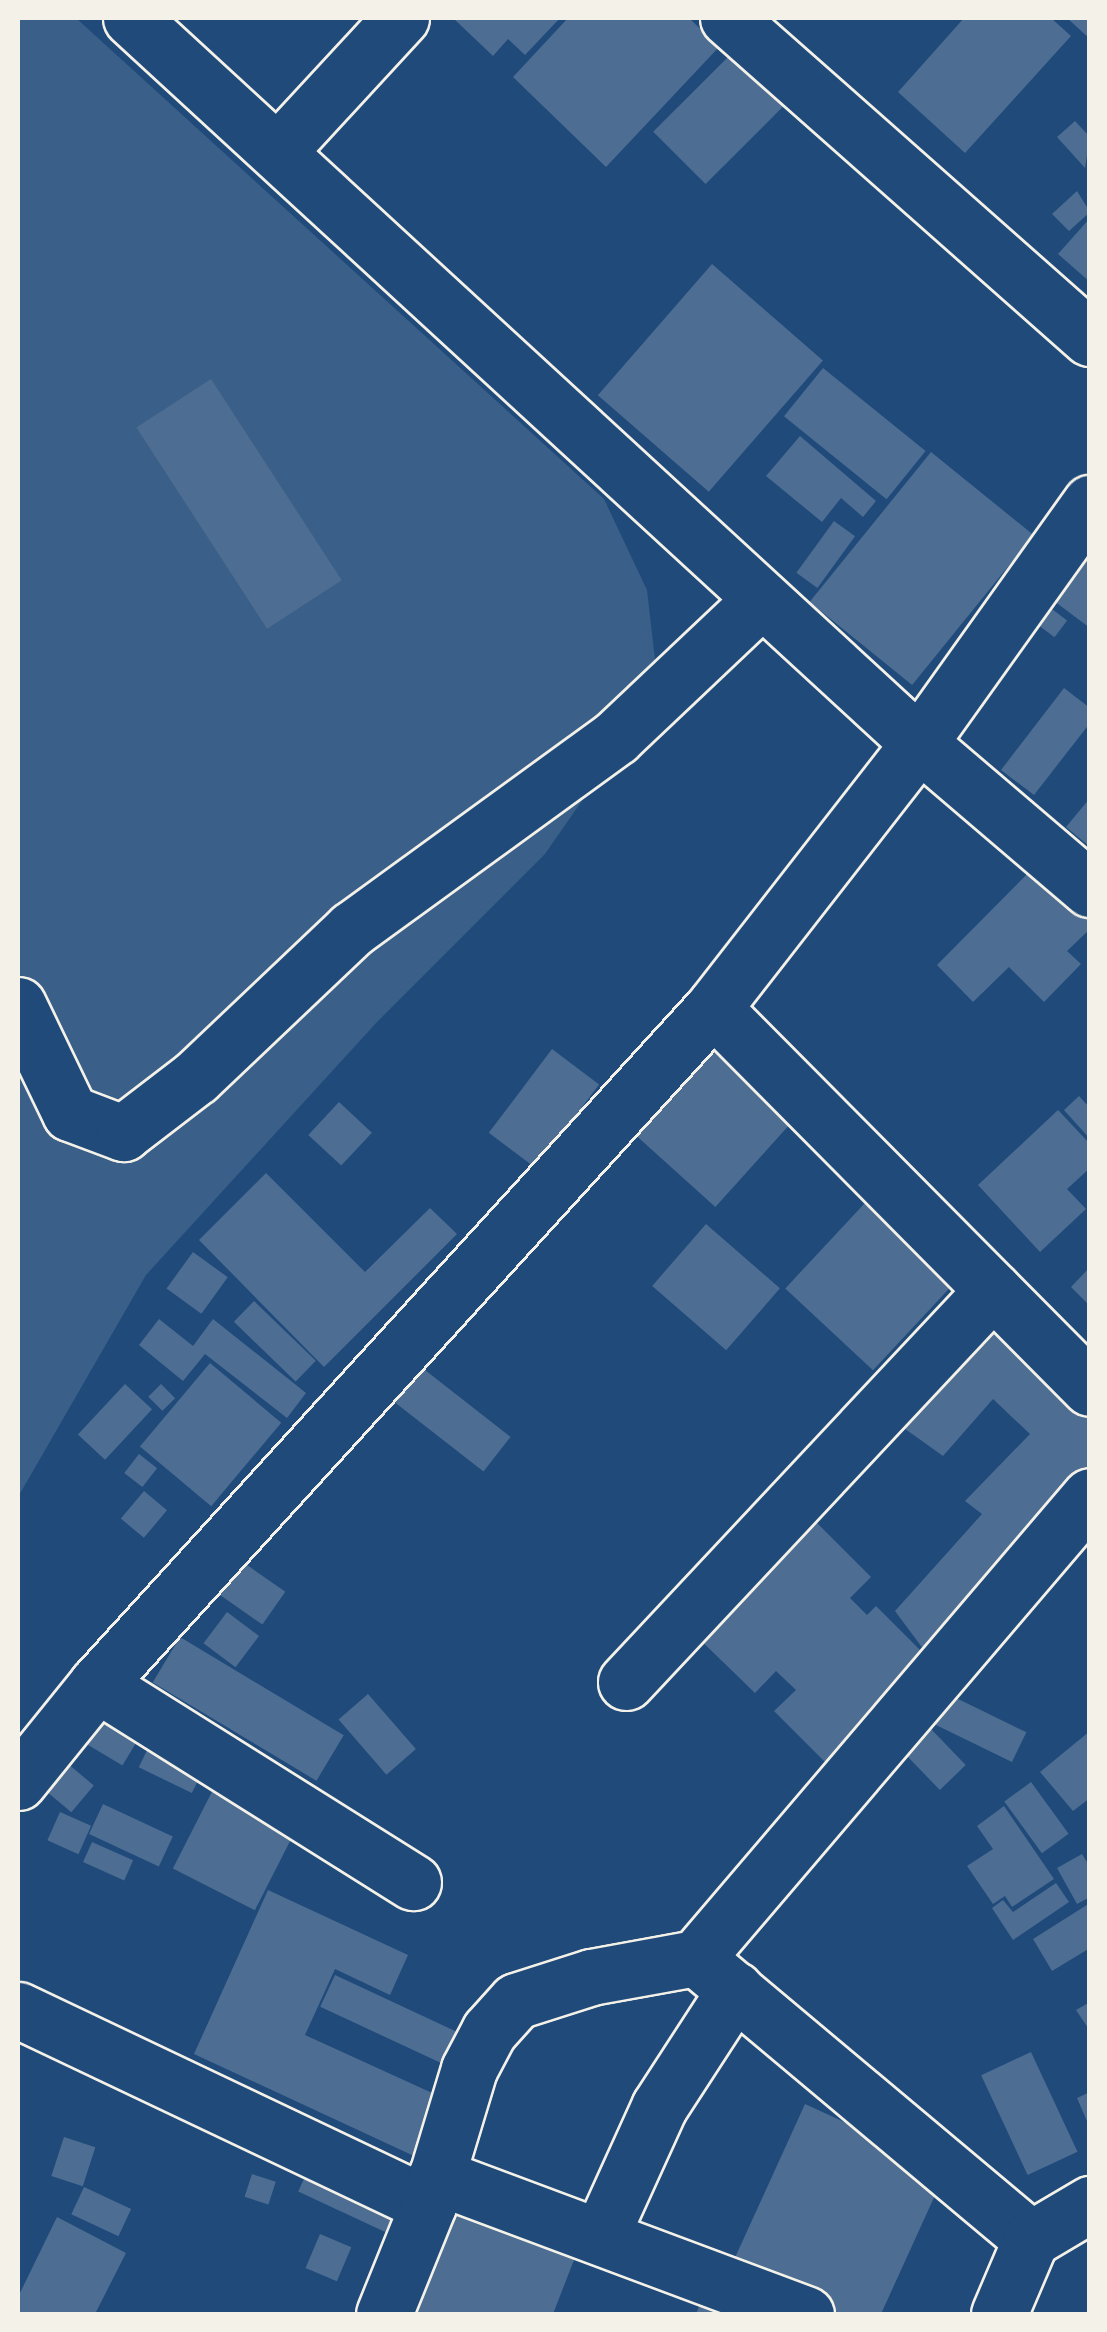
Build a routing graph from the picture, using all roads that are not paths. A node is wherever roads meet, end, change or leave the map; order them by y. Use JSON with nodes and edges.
{"nodes":[{"id":1,"x":132,"y":18,"type":"edge"},
{"id":2,"x":401,"y":18,"type":"edge"},
{"id":3,"x":728,"y":18,"type":"edge"},
{"id":4,"x":279,"y":150,"type":"junction"},
{"id":5,"x":1090,"y":338,"type":"edge"},
{"id":6,"x":1090,"y":504,"type":"edge"},
{"id":7,"x":761,"y":600,"type":"junction"},
{"id":8,"x":919,"y":743,"type":"junction"},
{"id":9,"x":1090,"y":889,"type":"edge"},
{"id":10,"x":18,"y":1006,"type":"edge"},
{"id":11,"x":713,"y":1008,"type":"junction"},
{"id":12,"x":994,"y":1290,"type":"junction"},
{"id":13,"x":1090,"y":1388,"type":"edge"},
{"id":14,"x":1090,"y":1496,"type":"edge"},
{"id":15,"x":626,"y":1682,"type":"dead end"},
{"id":16,"x":97,"y":1684,"type":"junction"},
{"id":17,"x":18,"y":1782,"type":"edge"},
{"id":18,"x":413,"y":1882,"type":"dead end"},
{"id":19,"x":716,"y":1974,"type":"junction"},
{"id":20,"x":18,"y":2010,"type":"edge"},
{"id":21,"x":432,"y":2191,"type":"junction"},
{"id":22,"x":1090,"y":2204,"type":"edge"},
{"id":23,"x":601,"y":2235,"type":"junction"},
{"id":24,"x":1031,"y":2239,"type":"junction"},
{"id":25,"x":384,"y":2314,"type":"edge"},
{"id":26,"x":806,"y":2314,"type":"edge"},
{"id":27,"x":999,"y":2314,"type":"edge"}],
"edges":[{"from":1,"to":4,"type":"street"},
{"from":2,"to":4,"type":"street"},
{"from":3,"to":5,"type":"street"},
{"from":4,"to":7,"type":"street"},
{"from":6,"to":8,"type":"street"},
{"from":7,"to":8,"type":"street"},
{"from":7,"to":10,"type":"street"},
{"from":8,"to":9,"type":"street"},
{"from":8,"to":11,"type":"street"},
{"from":11,"to":12,"type":"street"},
{"from":11,"to":16,"type":"street"},
{"from":12,"to":13,"type":"street"},
{"from":12,"to":15,"type":"street"},
{"from":14,"to":19,"type":"street"},
{"from":16,"to":17,"type":"street"},
{"from":16,"to":18,"type":"street"},
{"from":19,"to":21,"type":"street"},
{"from":19,"to":23,"type":"street"},
{"from":19,"to":24,"type":"street"},
{"from":20,"to":21,"type":"street"},
{"from":21,"to":23,"type":"street"},
{"from":21,"to":25,"type":"street"},
{"from":22,"to":24,"type":"street"},
{"from":23,"to":26,"type":"street"},
{"from":24,"to":27,"type":"street"}]}
